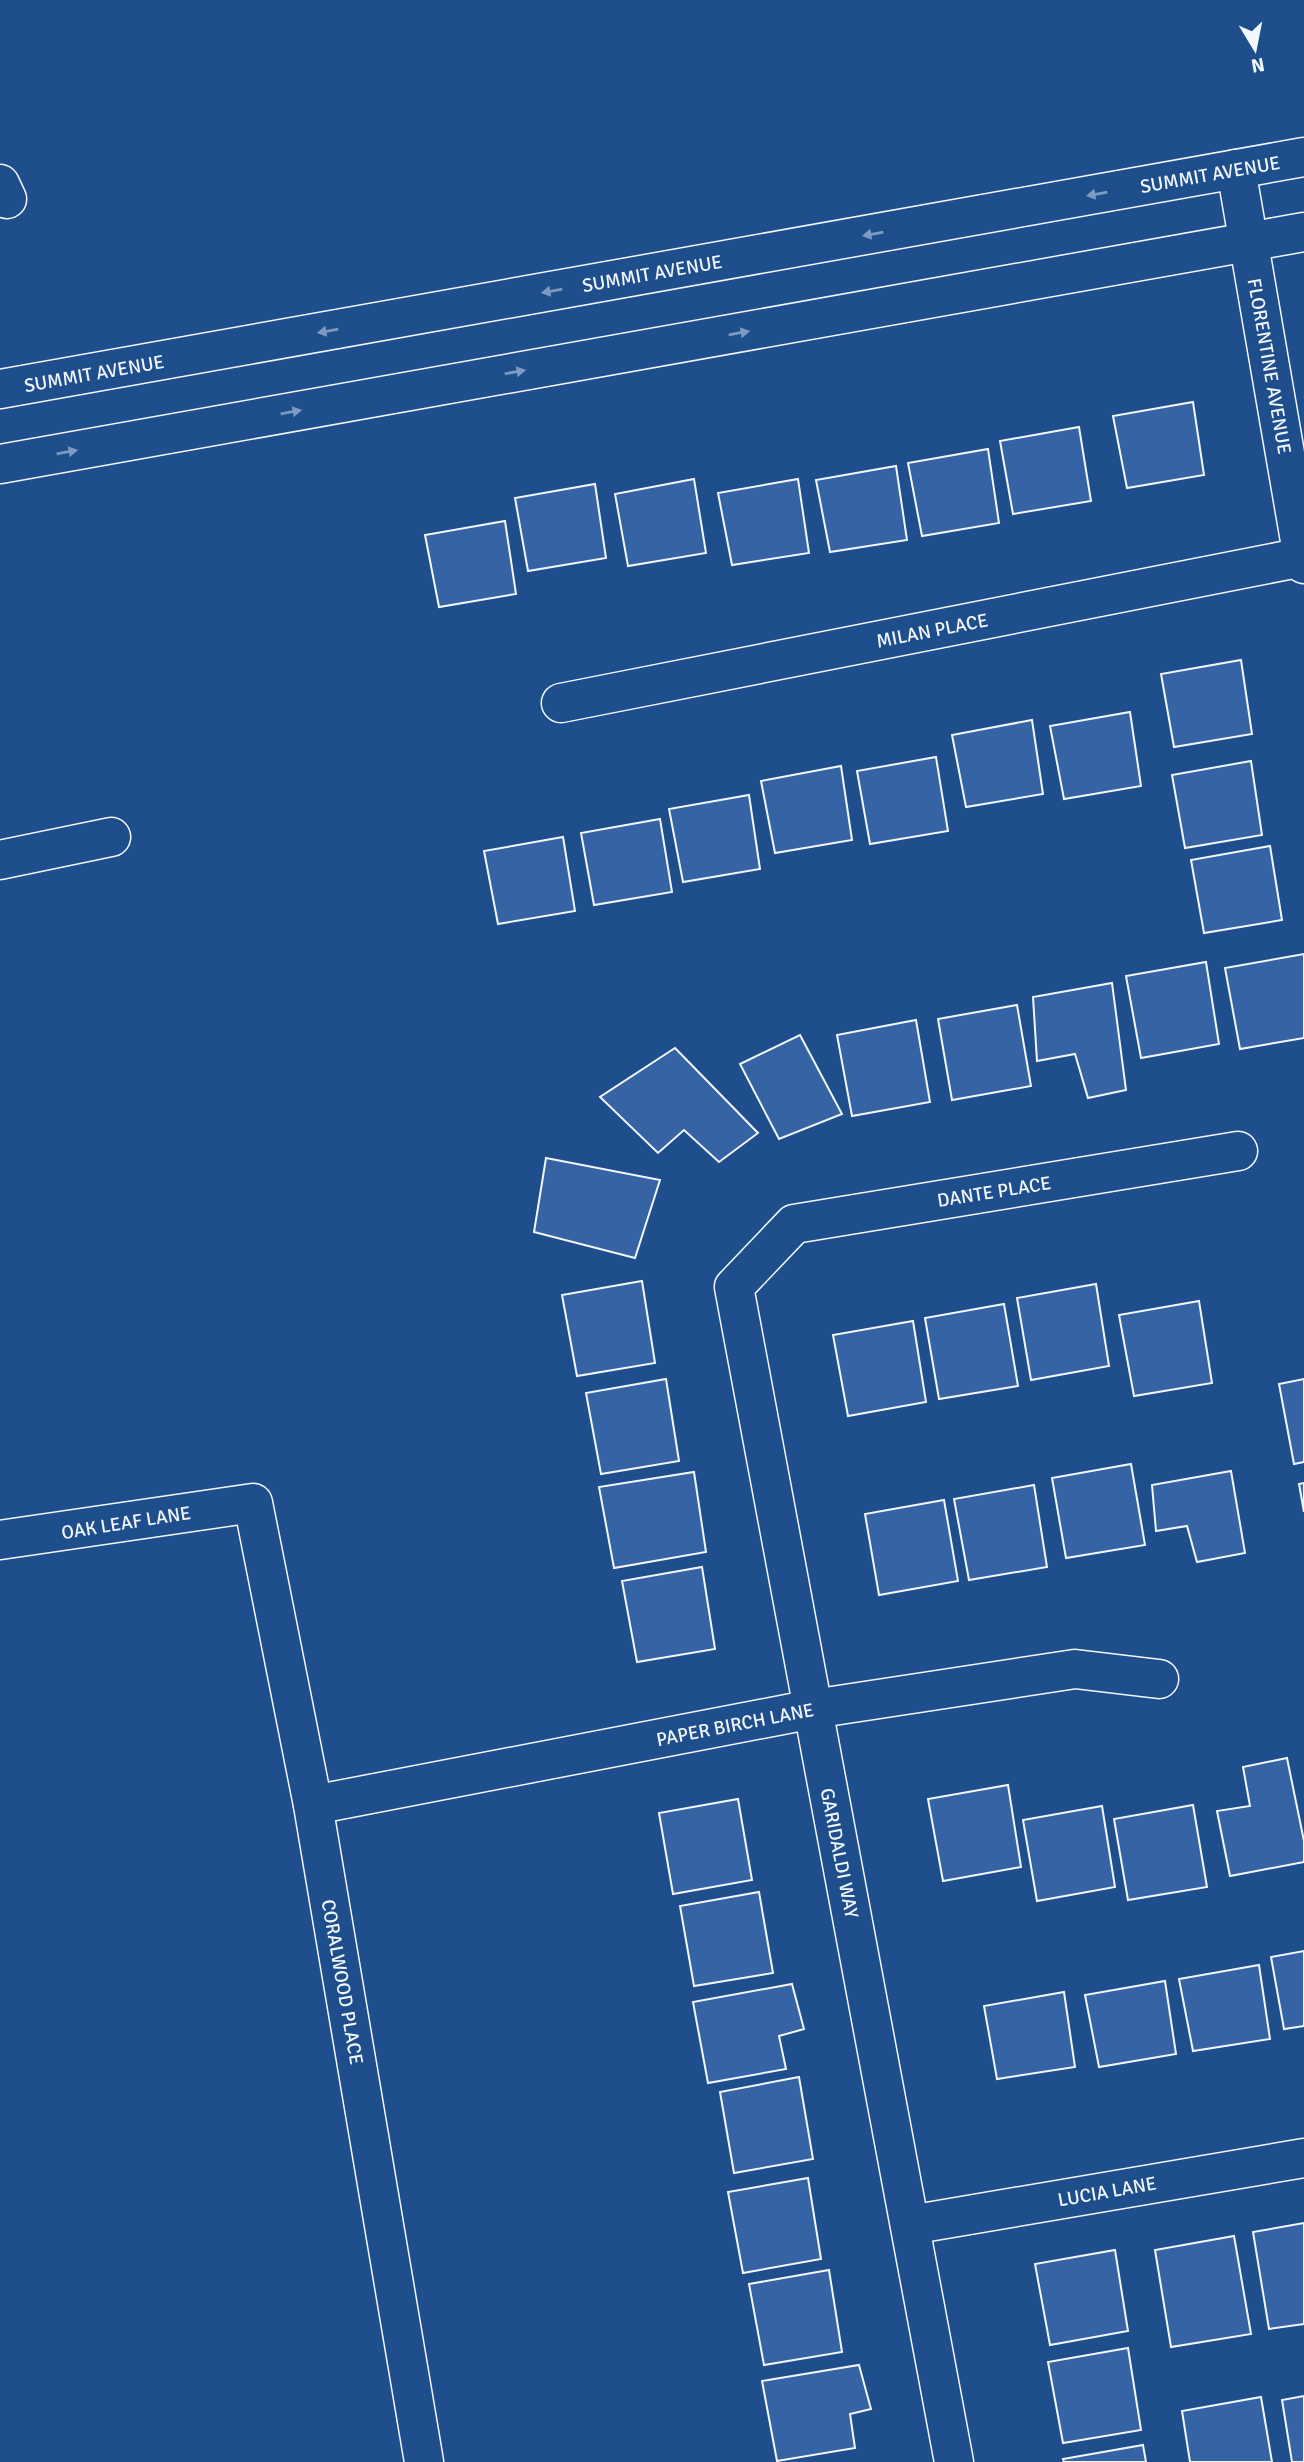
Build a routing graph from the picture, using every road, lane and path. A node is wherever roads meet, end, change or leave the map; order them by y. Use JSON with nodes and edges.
{"nodes":[{"id":1,"x":1304,"y":157,"type":"edge"},
{"id":2,"x":1236,"y":169,"type":"junction"},
{"id":3,"x":1304,"y":232,"type":"edge"},
{"id":4,"x":1248,"y":242,"type":"junction"},
{"id":5,"x":0,"y":389,"type":"edge"},
{"id":6,"x":0,"y":464,"type":"edge"},
{"id":7,"x":1303,"y":560,"type":"edge"},
{"id":8,"x":561,"y":703,"type":"dead end"},
{"id":9,"x":111,"y":837,"type":"dead end"},
{"id":10,"x":0,"y":860,"type":"edge"},
{"id":11,"x":1238,"y":1151,"type":"dead end"},
{"id":12,"x":763,"y":1255,"type":"joint"},
{"id":13,"x":253,"y":1503,"type":"joint"},
{"id":14,"x":0,"y":1540,"type":"edge"},
{"id":15,"x":1159,"y":1679,"type":"dead end"},
{"id":16,"x":813,"y":1709,"type":"junction"},
{"id":17,"x":313,"y":1805,"type":"junction"},
{"id":18,"x":1304,"y":2158,"type":"edge"},
{"id":19,"x":910,"y":2225,"type":"junction"},
{"id":20,"x":424,"y":2462,"type":"edge"},
{"id":21,"x":954,"y":2462,"type":"edge"}],
"edges":[{"from":1,"to":2,"type":"street","name":"SUMMIT AVENUE"},
{"from":2,"to":4,"type":"street","name":"FLORENTINE AVENUE"},
{"from":2,"to":5,"type":"street","name":"SUMMIT AVENUE","one_way":true},
{"from":3,"to":4,"type":"street"},
{"from":6,"to":4,"type":"street","one_way":true},
{"from":4,"to":7,"type":"street","name":"FLORENTINE AVENUE"},
{"from":7,"to":8,"type":"street","name":"MILAN PLACE"},
{"from":9,"to":10,"type":"street"},
{"from":11,"to":12,"type":"street","name":"DANTE PLACE"},
{"from":12,"to":16,"type":"street","name":"GARIDALDI WAY"},
{"from":13,"to":14,"type":"street","name":"OAK LEAF LANE"},
{"from":13,"to":17,"type":"street","name":"CORALWOOD PLACE"},
{"from":15,"to":16,"type":"street","name":"PAPER BIRCH LANE"},
{"from":16,"to":17,"type":"street","name":"PAPER BIRCH LANE"},
{"from":16,"to":19,"type":"street","name":"GARIDALDI WAY"},
{"from":17,"to":20,"type":"street","name":"CORALWOOD PLACE"},
{"from":18,"to":19,"type":"street","name":"LUCIA LANE"},
{"from":19,"to":21,"type":"street","name":"GARIDALDI WAY"}]}
